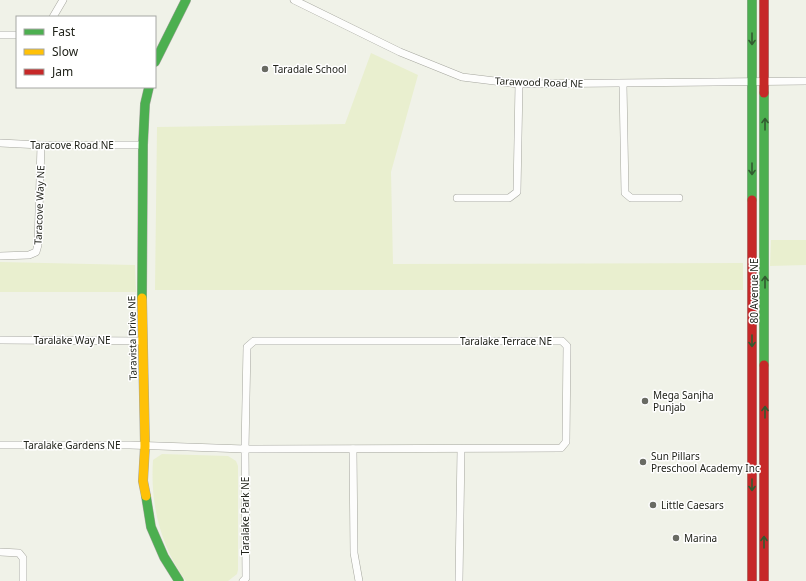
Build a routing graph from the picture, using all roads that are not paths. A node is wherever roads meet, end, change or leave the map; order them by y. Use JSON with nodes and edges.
{"nodes":[{"id":1,"x":63,"y":0,"type":"edge"},
{"id":2,"x":186,"y":0,"type":"edge"},
{"id":3,"x":294,"y":0,"type":"edge"},
{"id":4,"x":752,"y":0,"type":"edge"},
{"id":5,"x":764,"y":0,"type":"edge"},
{"id":6,"x":54,"y":16,"type":"edge"},
{"id":7,"x":0,"y":35,"type":"edge"},
{"id":8,"x":16,"y":35,"type":"edge"},
{"id":9,"x":156,"y":60,"type":"edge"},
{"id":10,"x":806,"y":81,"type":"edge"},
{"id":11,"x":752,"y":82,"type":"junction"},
{"id":12,"x":765,"y":82,"type":"junction"},
{"id":13,"x":519,"y":84,"type":"junction"},
{"id":14,"x":623,"y":84,"type":"junction"},
{"id":15,"x":149,"y":88,"type":"edge"},
{"id":16,"x":0,"y":143,"type":"edge"},
{"id":17,"x":41,"y":145,"type":"junction"},
{"id":18,"x":143,"y":145,"type":"junction"},
{"id":19,"x":457,"y":198,"type":"dead end"},
{"id":20,"x":679,"y":198,"type":"dead end"},
{"id":21,"x":0,"y":256,"type":"edge"},
{"id":22,"x":0,"y":340,"type":"edge"},
{"id":23,"x":143,"y":341,"type":"junction"},
{"id":24,"x":0,"y":445,"type":"edge"},
{"id":25,"x":144,"y":446,"type":"junction"},
{"id":26,"x":245,"y":449,"type":"junction"},
{"id":27,"x":353,"y":449,"type":"junction"},
{"id":28,"x":461,"y":449,"type":"junction"},
{"id":29,"x":0,"y":552,"type":"edge"},
{"id":30,"x":23,"y":581,"type":"edge"},
{"id":31,"x":179,"y":581,"type":"edge"},
{"id":32,"x":242,"y":581,"type":"edge"},
{"id":33,"x":359,"y":581,"type":"edge"},
{"id":34,"x":459,"y":581,"type":"edge"},
{"id":35,"x":752,"y":581,"type":"edge"},
{"id":36,"x":764,"y":581,"type":"edge"}],
"edges":[{"from":1,"to":6,"type":"street"},
{"from":2,"to":9,"type":"street"},
{"from":3,"to":13,"type":"street","name":"Tarawood Road NE"},
{"from":4,"to":11,"type":"street","name":"80 Avenue NE","one_way":true},
{"from":5,"to":12,"type":"street","name":"80 Avenue NE"},
{"from":7,"to":8,"type":"street"},
{"from":10,"to":12,"type":"street","name":"Tarawood Road NE"},
{"from":11,"to":12,"type":"street","name":"Tarawood Road NE"},
{"from":11,"to":14,"type":"street","name":"Tarawood Road NE"},
{"from":11,"to":35,"type":"street","name":"80 Avenue NE","one_way":true},
{"from":36,"to":12,"type":"street","name":"80 Avenue NE","one_way":true},
{"from":13,"to":14,"type":"street","name":"Tarawood Road NE"},
{"from":13,"to":19,"type":"street"},
{"from":14,"to":20,"type":"street"},
{"from":15,"to":18,"type":"street","name":"Taravista Drive NE"},
{"from":16,"to":17,"type":"street","name":"Taracove Road NE"},
{"from":17,"to":18,"type":"street","name":"Taracove Road NE"},
{"from":17,"to":21,"type":"street","name":"Taracove Way NE"},
{"from":18,"to":23,"type":"street","name":"Taravista Drive NE"},
{"from":22,"to":23,"type":"street","name":"Taralake Way NE"},
{"from":23,"to":25,"type":"street","name":"Taravista Drive NE"},
{"from":24,"to":25,"type":"street","name":"Taralake Gardens NE"},
{"from":25,"to":26,"type":"street","name":"Taralake Terrace NE"},
{"from":25,"to":31,"type":"street","name":"Taravista Drive NE"},
{"from":26,"to":27,"type":"street","name":"Taralake Terrace NE"},
{"from":26,"to":28,"type":"street","name":"Taralake Terrace NE"},
{"from":26,"to":32,"type":"street","name":"Taralake Park NE"},
{"from":27,"to":28,"type":"street","name":"Taralake Terrace NE"},
{"from":27,"to":33,"type":"street"},
{"from":28,"to":34,"type":"street"},
{"from":29,"to":30,"type":"street"}]}
